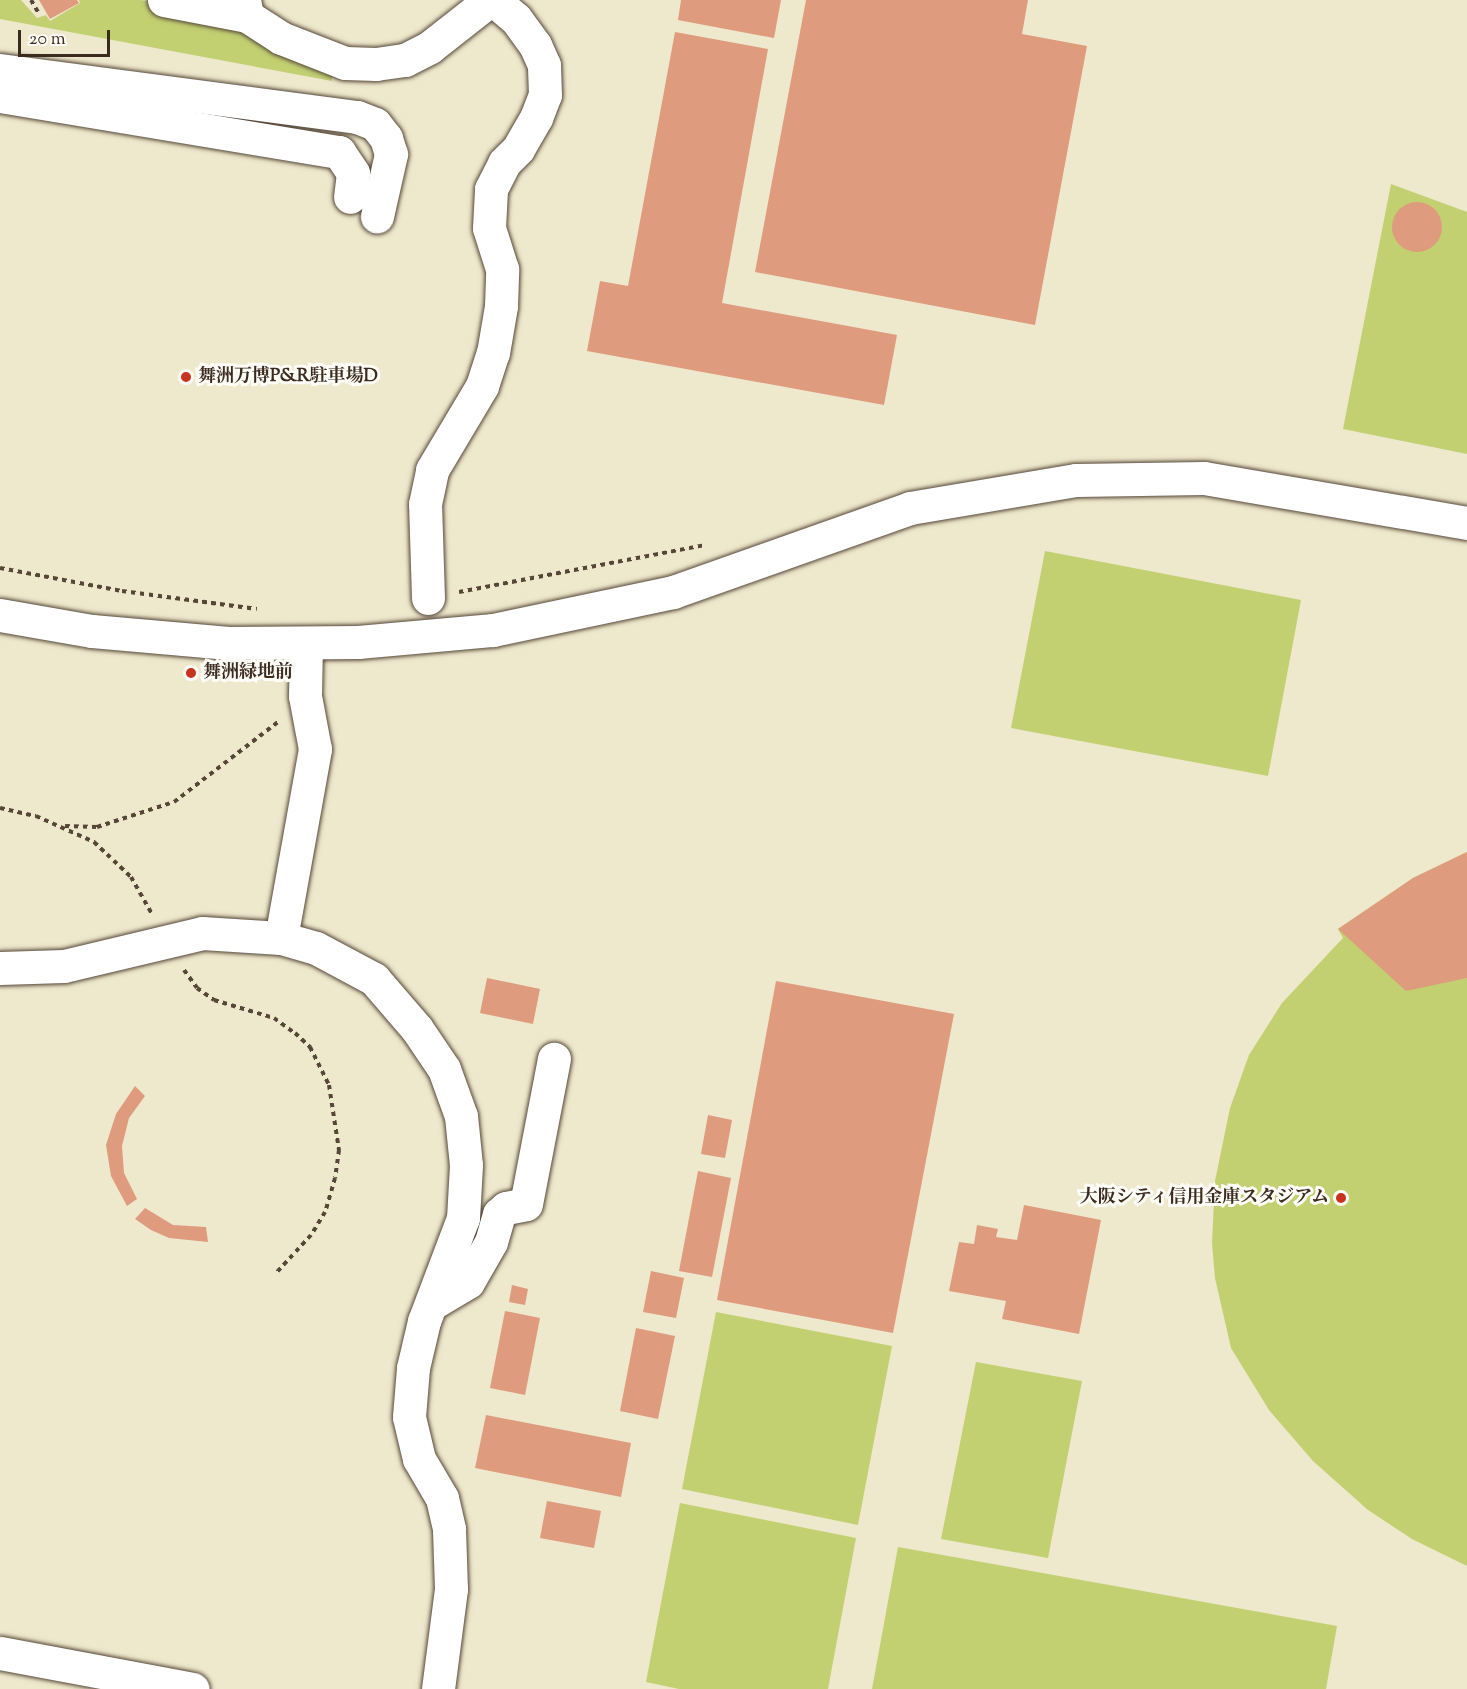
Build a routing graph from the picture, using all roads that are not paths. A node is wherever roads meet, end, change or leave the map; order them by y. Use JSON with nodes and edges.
{"nodes":[{"id":1,"x":164,"y":0,"type":"edge"},
{"id":2,"x":491,"y":0,"type":"edge"},
{"id":3,"x":246,"y":8,"type":"edge"},
{"id":4,"x":0,"y":70,"type":"edge"},
{"id":5,"x":0,"y":96,"type":"edge"},
{"id":6,"x":350,"y":197,"type":"dead end"},
{"id":7,"x":377,"y":216,"type":"dead end"},
{"id":8,"x":1467,"y":523,"type":"edge"},
{"id":9,"x":440,"y":596,"type":"road end"},
{"id":10,"x":0,"y":615,"type":"edge"},
{"id":11,"x":306,"y":643,"type":"junction"},
{"id":12,"x":281,"y":938,"type":"junction"},
{"id":13,"x":0,"y":968,"type":"edge"},
{"id":14,"x":554,"y":1059,"type":"dead end"},
{"id":15,"x":431,"y":1304,"type":"junction"},
{"id":16,"x":0,"y":1653,"type":"edge"},
{"id":17,"x":193,"y":1689,"type":"edge"},
{"id":18,"x":438,"y":1689,"type":"edge"}],
"edges":[{"from":1,"to":3,"type":"street"},
{"from":2,"to":3,"type":"street"},
{"from":2,"to":9,"type":"street"},
{"from":4,"to":7,"type":"street"},
{"from":5,"to":6,"type":"street"},
{"from":8,"to":11,"type":"street"},
{"from":10,"to":11,"type":"street"},
{"from":11,"to":12,"type":"street"},
{"from":12,"to":13,"type":"street"},
{"from":12,"to":15,"type":"street"},
{"from":14,"to":15,"type":"street"},
{"from":15,"to":18,"type":"street"},
{"from":16,"to":17,"type":"street"}]}
